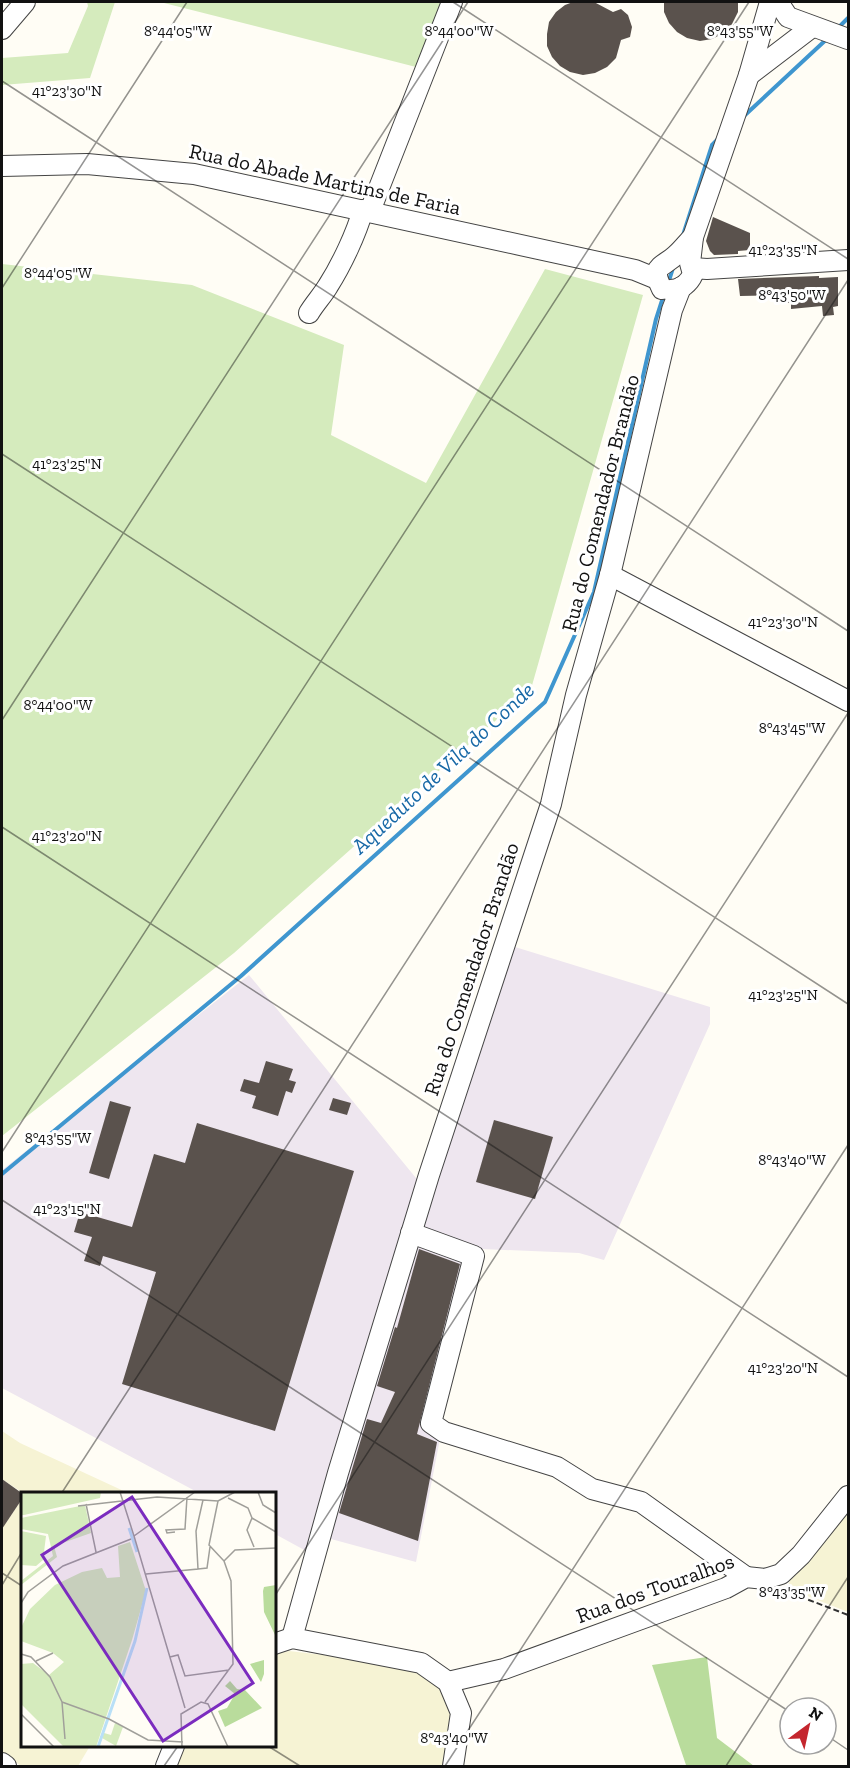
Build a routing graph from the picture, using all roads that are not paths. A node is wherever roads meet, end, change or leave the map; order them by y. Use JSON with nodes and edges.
{"nodes":[{"id":1,"x":25,"y":2,"type":"edge"},
{"id":2,"x":452,"y":2,"type":"edge"},
{"id":3,"x":770,"y":2,"type":"edge"},
{"id":4,"x":778,"y":2,"type":"edge"},
{"id":5,"x":812,"y":27,"type":"junction"},
{"id":6,"x":2,"y":29,"type":"edge"},
{"id":7,"x":849,"y":39,"type":"edge"},
{"id":8,"x":749,"y":75,"type":"junction"},
{"id":9,"x":2,"y":165,"type":"edge"},
{"id":10,"x":366,"y":210,"type":"junction"},
{"id":11,"x":849,"y":260,"type":"edge"},
{"id":12,"x":672,"y":270,"type":"junction"},
{"id":13,"x":672,"y":310,"type":"junction"},
{"id":14,"x":309,"y":313,"type":"dead end"},
{"id":15,"x":610,"y":575,"type":"junction"},
{"id":16,"x":849,"y":701,"type":"edge"},
{"id":17,"x":411,"y":1233,"type":"junction"},
{"id":18,"x":849,"y":1496,"type":"edge"},
{"id":19,"x":746,"y":1577,"type":"junction"},
{"id":20,"x":283,"y":1641,"type":"edge"},
{"id":21,"x":448,"y":1682,"type":"junction"},
{"id":22,"x":174,"y":1747,"type":"edge"},
{"id":23,"x":2,"y":1763,"type":"edge"},
{"id":24,"x":6,"y":1767,"type":"edge"},
{"id":25,"x":166,"y":1767,"type":"edge"},
{"id":26,"x":453,"y":1767,"type":"edge"}],
"edges":[{"from":1,"to":6,"type":"street"},
{"from":2,"to":10,"type":"street"},
{"from":3,"to":8,"type":"street"},
{"from":4,"to":5,"type":"street"},
{"from":5,"to":7,"type":"street"},
{"from":5,"to":8,"type":"street"},
{"from":8,"to":12,"type":"street","name":"Rua do Comendador Brandão"},
{"from":9,"to":10,"type":"street","name":"Rua do Abade Martins de Faria"},
{"from":10,"to":12,"type":"street","name":"Rua do Abade Martins de Faria"},
{"from":10,"to":14,"type":"street"},
{"from":11,"to":12,"type":"street","name":"Rua do Abade Martins de Faria"},
{"from":12,"to":13,"type":"street"},
{"from":12,"to":13,"type":"street","name":"Rua do Comendador Brandão"},
{"from":13,"to":15,"type":"street","name":"Rua do Comendador Brandão"},
{"from":15,"to":16,"type":"street"},
{"from":15,"to":17,"type":"street","name":"Rua do Comendador Brandão"},
{"from":17,"to":19,"type":"street"},
{"from":17,"to":20,"type":"street","name":"Rua do Comendador Brandão"},
{"from":18,"to":19,"type":"street","name":"Rua dos Touralhos"},
{"from":19,"to":21,"type":"street","name":"Rua dos Touralhos"},
{"from":20,"to":21,"type":"street"},
{"from":21,"to":26,"type":"street"},
{"from":22,"to":25,"type":"street"},
{"from":23,"to":24,"type":"street"}]}
